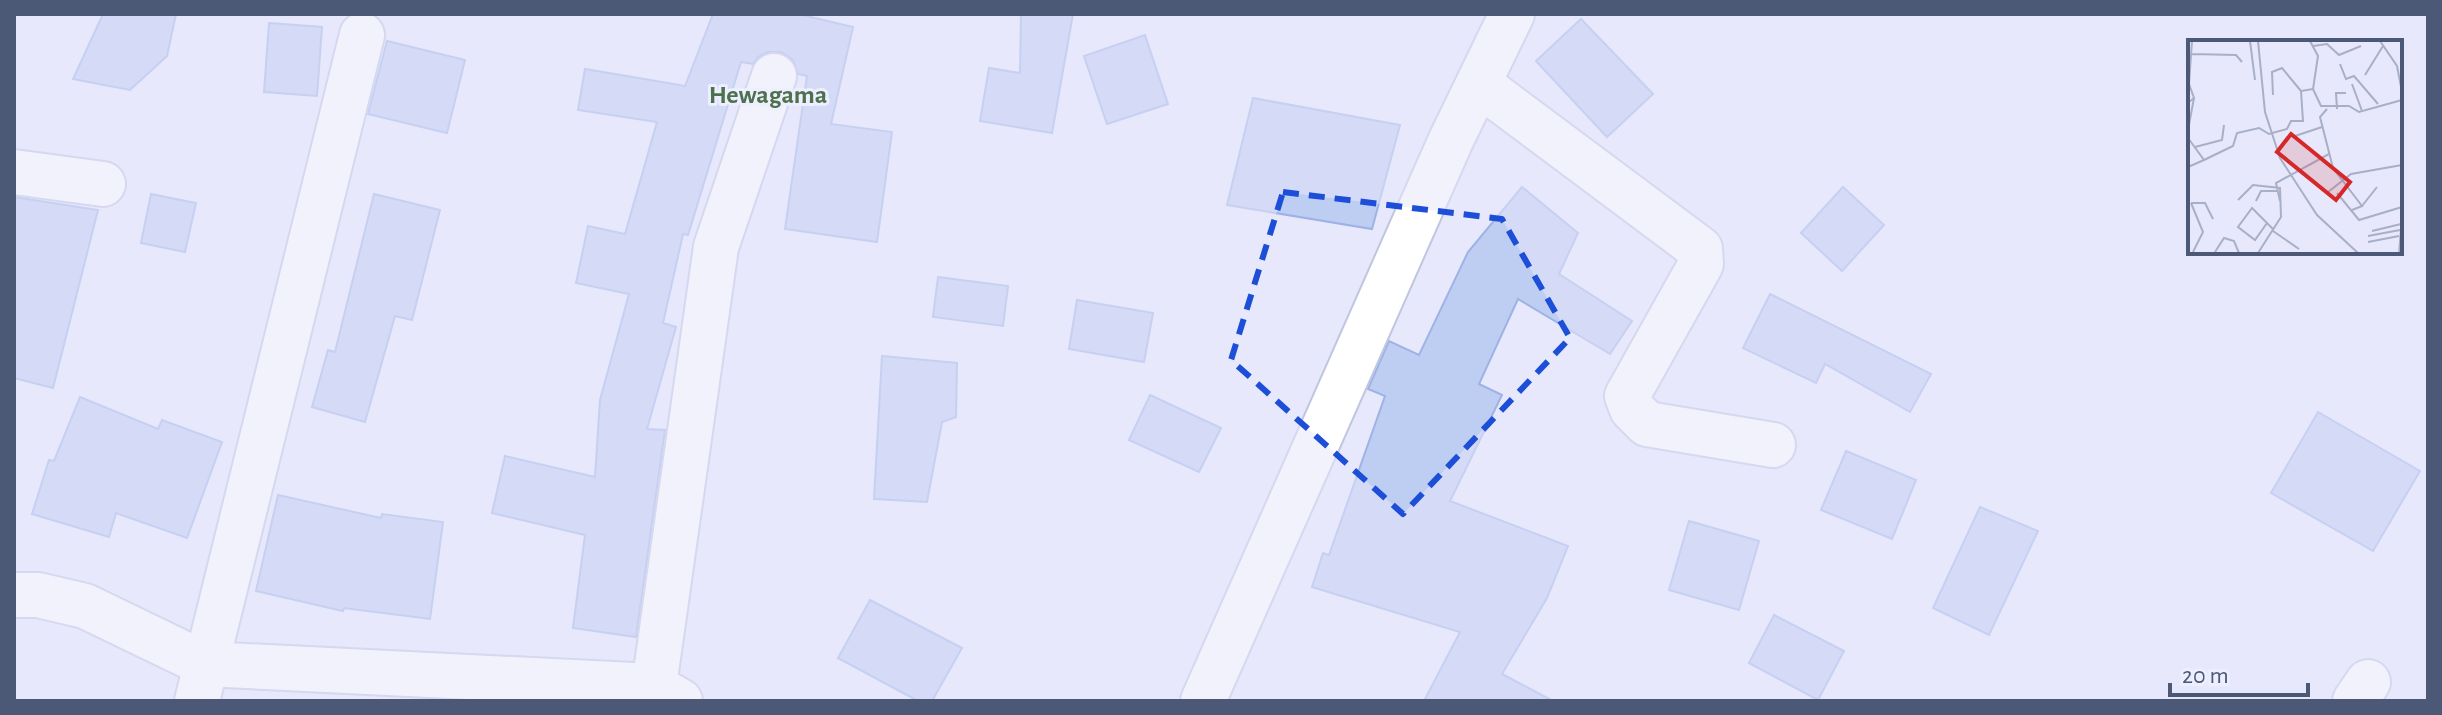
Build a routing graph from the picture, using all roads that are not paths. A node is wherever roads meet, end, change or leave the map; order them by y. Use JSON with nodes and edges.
{"nodes":[{"id":1,"x":1512,"y":14,"type":"edge"},
{"id":2,"x":362,"y":35,"type":"dead end"},
{"id":3,"x":774,"y":76,"type":"dead end"},
{"id":4,"x":1479,"y":84,"type":"junction"},
{"id":5,"x":14,"y":172,"type":"edge"},
{"id":6,"x":103,"y":184,"type":"dead end"},
{"id":7,"x":1773,"y":445,"type":"dead end"},
{"id":8,"x":14,"y":595,"type":"edge"},
{"id":9,"x":201,"y":683,"type":"edge"},
{"id":10,"x":667,"y":694,"type":"edge"},
{"id":11,"x":1203,"y":701,"type":"edge"}],
"edges":[{"from":1,"to":4,"type":"street"},
{"from":2,"to":9,"type":"street"},
{"from":3,"to":10,"type":"street"},
{"from":4,"to":7,"type":"street"},
{"from":4,"to":11,"type":"street"},
{"from":5,"to":6,"type":"street"},
{"from":8,"to":9,"type":"street"},
{"from":9,"to":10,"type":"street"}]}
